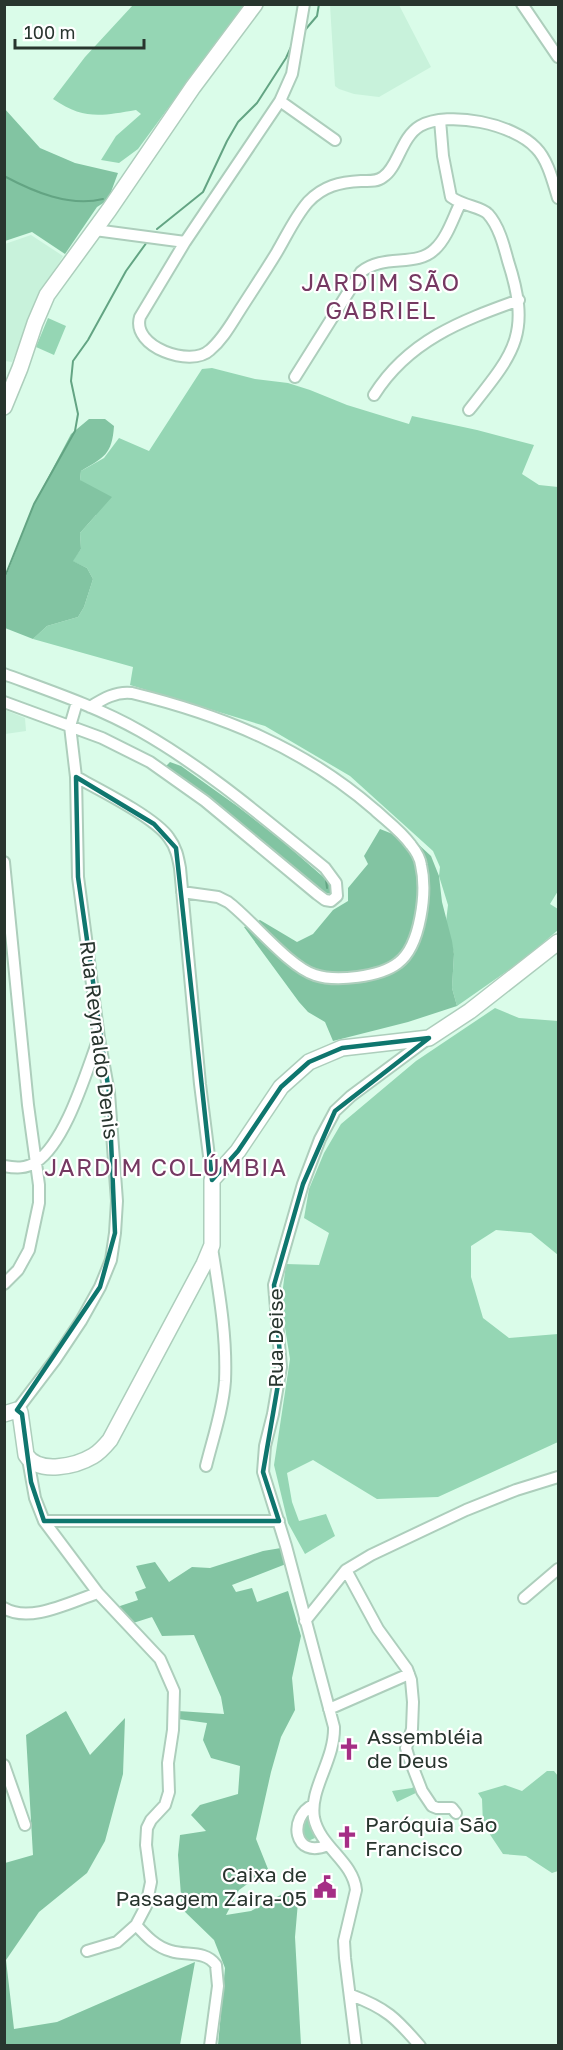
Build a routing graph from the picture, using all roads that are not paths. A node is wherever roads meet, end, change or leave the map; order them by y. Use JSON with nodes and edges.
{"nodes":[{"id":1,"x":255,"y":4,"type":"edge"},
{"id":2,"x":304,"y":4,"type":"edge"},
{"id":3,"x":522,"y":4,"type":"edge"},
{"id":4,"x":558,"y":57,"type":"edge"},
{"id":5,"x":280,"y":100,"type":"junction"},
{"id":6,"x":441,"y":120,"type":"junction"},
{"id":7,"x":335,"y":140,"type":"dead end"},
{"id":8,"x":558,"y":198,"type":"edge"},
{"id":9,"x":456,"y":201,"type":"junction"},
{"id":10,"x":95,"y":230,"type":"junction"},
{"id":11,"x":185,"y":242,"type":"junction"},
{"id":12,"x":519,"y":300,"type":"junction"},
{"id":13,"x":295,"y":378,"type":"dead end"},
{"id":14,"x":8,"y":386,"type":"edge"},
{"id":15,"x":374,"y":395,"type":"dead end"},
{"id":16,"x":4,"y":407,"type":"edge"},
{"id":17,"x":469,"y":410,"type":"dead end"},
{"id":18,"x":4,"y":674,"type":"edge"},
{"id":19,"x":4,"y":702,"type":"edge"},
{"id":20,"x":77,"y":702,"type":"junction"},
{"id":21,"x":90,"y":707,"type":"junction"},
{"id":22,"x":70,"y":726,"type":"junction"},
{"id":23,"x":76,"y":777,"type":"junction"},
{"id":24,"x":4,"y":862,"type":"edge"},
{"id":25,"x":6,"y":892,"type":"edge"},
{"id":26,"x":182,"y":892,"type":"junction"},
{"id":27,"x":558,"y":942,"type":"edge"},
{"id":28,"x":99,"y":1038,"type":"junction"},
{"id":29,"x":429,"y":1038,"type":"junction"},
{"id":30,"x":36,"y":1162,"type":"junction"},
{"id":31,"x":4,"y":1166,"type":"edge"},
{"id":32,"x":212,"y":1180,"type":"junction"},
{"id":33,"x":212,"y":1245,"type":"junction"},
{"id":34,"x":4,"y":1284,"type":"edge"},
{"id":35,"x":10,"y":1412,"type":"edge"},
{"id":36,"x":28,"y":1459,"type":"junction"},
{"id":37,"x":206,"y":1466,"type":"dead end"},
{"id":38,"x":558,"y":1477,"type":"edge"},
{"id":39,"x":44,"y":1521,"type":"junction"},
{"id":40,"x":279,"y":1521,"type":"junction"},
{"id":41,"x":558,"y":1569,"type":"edge"},
{"id":42,"x":346,"y":1570,"type":"junction"},
{"id":43,"x":98,"y":1593,"type":"junction"},
{"id":44,"x":524,"y":1598,"type":"dead end"},
{"id":45,"x":4,"y":1608,"type":"edge"},
{"id":46,"x":305,"y":1621,"type":"junction"},
{"id":47,"x":409,"y":1674,"type":"junction"},
{"id":48,"x":329,"y":1709,"type":"junction"},
{"id":49,"x":4,"y":1765,"type":"edge"},
{"id":50,"x":313,"y":1805,"type":"junction"},
{"id":51,"x":456,"y":1813,"type":"dead end"},
{"id":52,"x":25,"y":1825,"type":"dead end"},
{"id":53,"x":328,"y":1845,"type":"junction"},
{"id":54,"x":136,"y":1925,"type":"junction"},
{"id":55,"x":87,"y":1952,"type":"dead end"},
{"id":56,"x":351,"y":1995,"type":"junction"},
{"id":57,"x":210,"y":2046,"type":"edge"},
{"id":58,"x":356,"y":2046,"type":"edge"},
{"id":59,"x":420,"y":2046,"type":"edge"}],
"edges":[{"from":1,"to":10,"type":"street"},
{"from":2,"to":5,"type":"street"},
{"from":3,"to":4,"type":"street"},
{"from":5,"to":7,"type":"street"},
{"from":5,"to":11,"type":"street"},
{"from":6,"to":8,"type":"street"},
{"from":6,"to":9,"type":"street"},
{"from":6,"to":11,"type":"street"},
{"from":9,"to":12,"type":"street"},
{"from":9,"to":13,"type":"street"},
{"from":10,"to":11,"type":"street"},
{"from":10,"to":14,"type":"street"},
{"from":12,"to":15,"type":"street"},
{"from":12,"to":17,"type":"street"},
{"from":14,"to":16,"type":"street"},
{"from":18,"to":20,"type":"street"},
{"from":19,"to":22,"type":"street"},
{"from":20,"to":21,"type":"street"},
{"from":20,"to":22,"type":"street","name":"Rua Reynaldo Denis"},
{"from":21,"to":22,"type":"street"},
{"from":21,"to":26,"type":"street"},
{"from":22,"to":23,"type":"street","name":"Rua Reynaldo Denis"},
{"from":23,"to":26,"type":"street"},
{"from":23,"to":28,"type":"street","name":"Rua Reynaldo Denis"},
{"from":24,"to":25,"type":"street"},
{"from":25,"to":30,"type":"street"},
{"from":26,"to":32,"type":"street"},
{"from":27,"to":29,"type":"street","name":"Rua Deise"},
{"from":28,"to":30,"type":"street"},
{"from":28,"to":35,"type":"street","name":"Rua Reynaldo Denis"},
{"from":29,"to":32,"type":"street"},
{"from":29,"to":40,"type":"street","name":"Rua Deise"},
{"from":30,"to":31,"type":"street"},
{"from":30,"to":34,"type":"street"},
{"from":32,"to":33,"type":"street"},
{"from":33,"to":36,"type":"street"},
{"from":33,"to":37,"type":"street"},
{"from":35,"to":36,"type":"street"},
{"from":36,"to":39,"type":"street"},
{"from":38,"to":42,"type":"street"},
{"from":39,"to":40,"type":"street"},
{"from":39,"to":43,"type":"street"},
{"from":40,"to":46,"type":"street","name":"Rua Deise"},
{"from":41,"to":44,"type":"street"},
{"from":42,"to":46,"type":"street"},
{"from":42,"to":47,"type":"street"},
{"from":43,"to":45,"type":"street"},
{"from":43,"to":54,"type":"street"},
{"from":46,"to":48,"type":"street","name":"Rua Deise"},
{"from":47,"to":48,"type":"street"},
{"from":47,"to":51,"type":"street"},
{"from":48,"to":50,"type":"street","name":"Rua Deise"},
{"from":49,"to":52,"type":"street"},
{"from":50,"to":53,"type":"street"},
{"from":50,"to":53,"type":"street","name":"Rua Deise"},
{"from":53,"to":56,"type":"street"},
{"from":54,"to":55,"type":"street"},
{"from":54,"to":57,"type":"street"},
{"from":56,"to":58,"type":"street"},
{"from":56,"to":59,"type":"street"}]}
